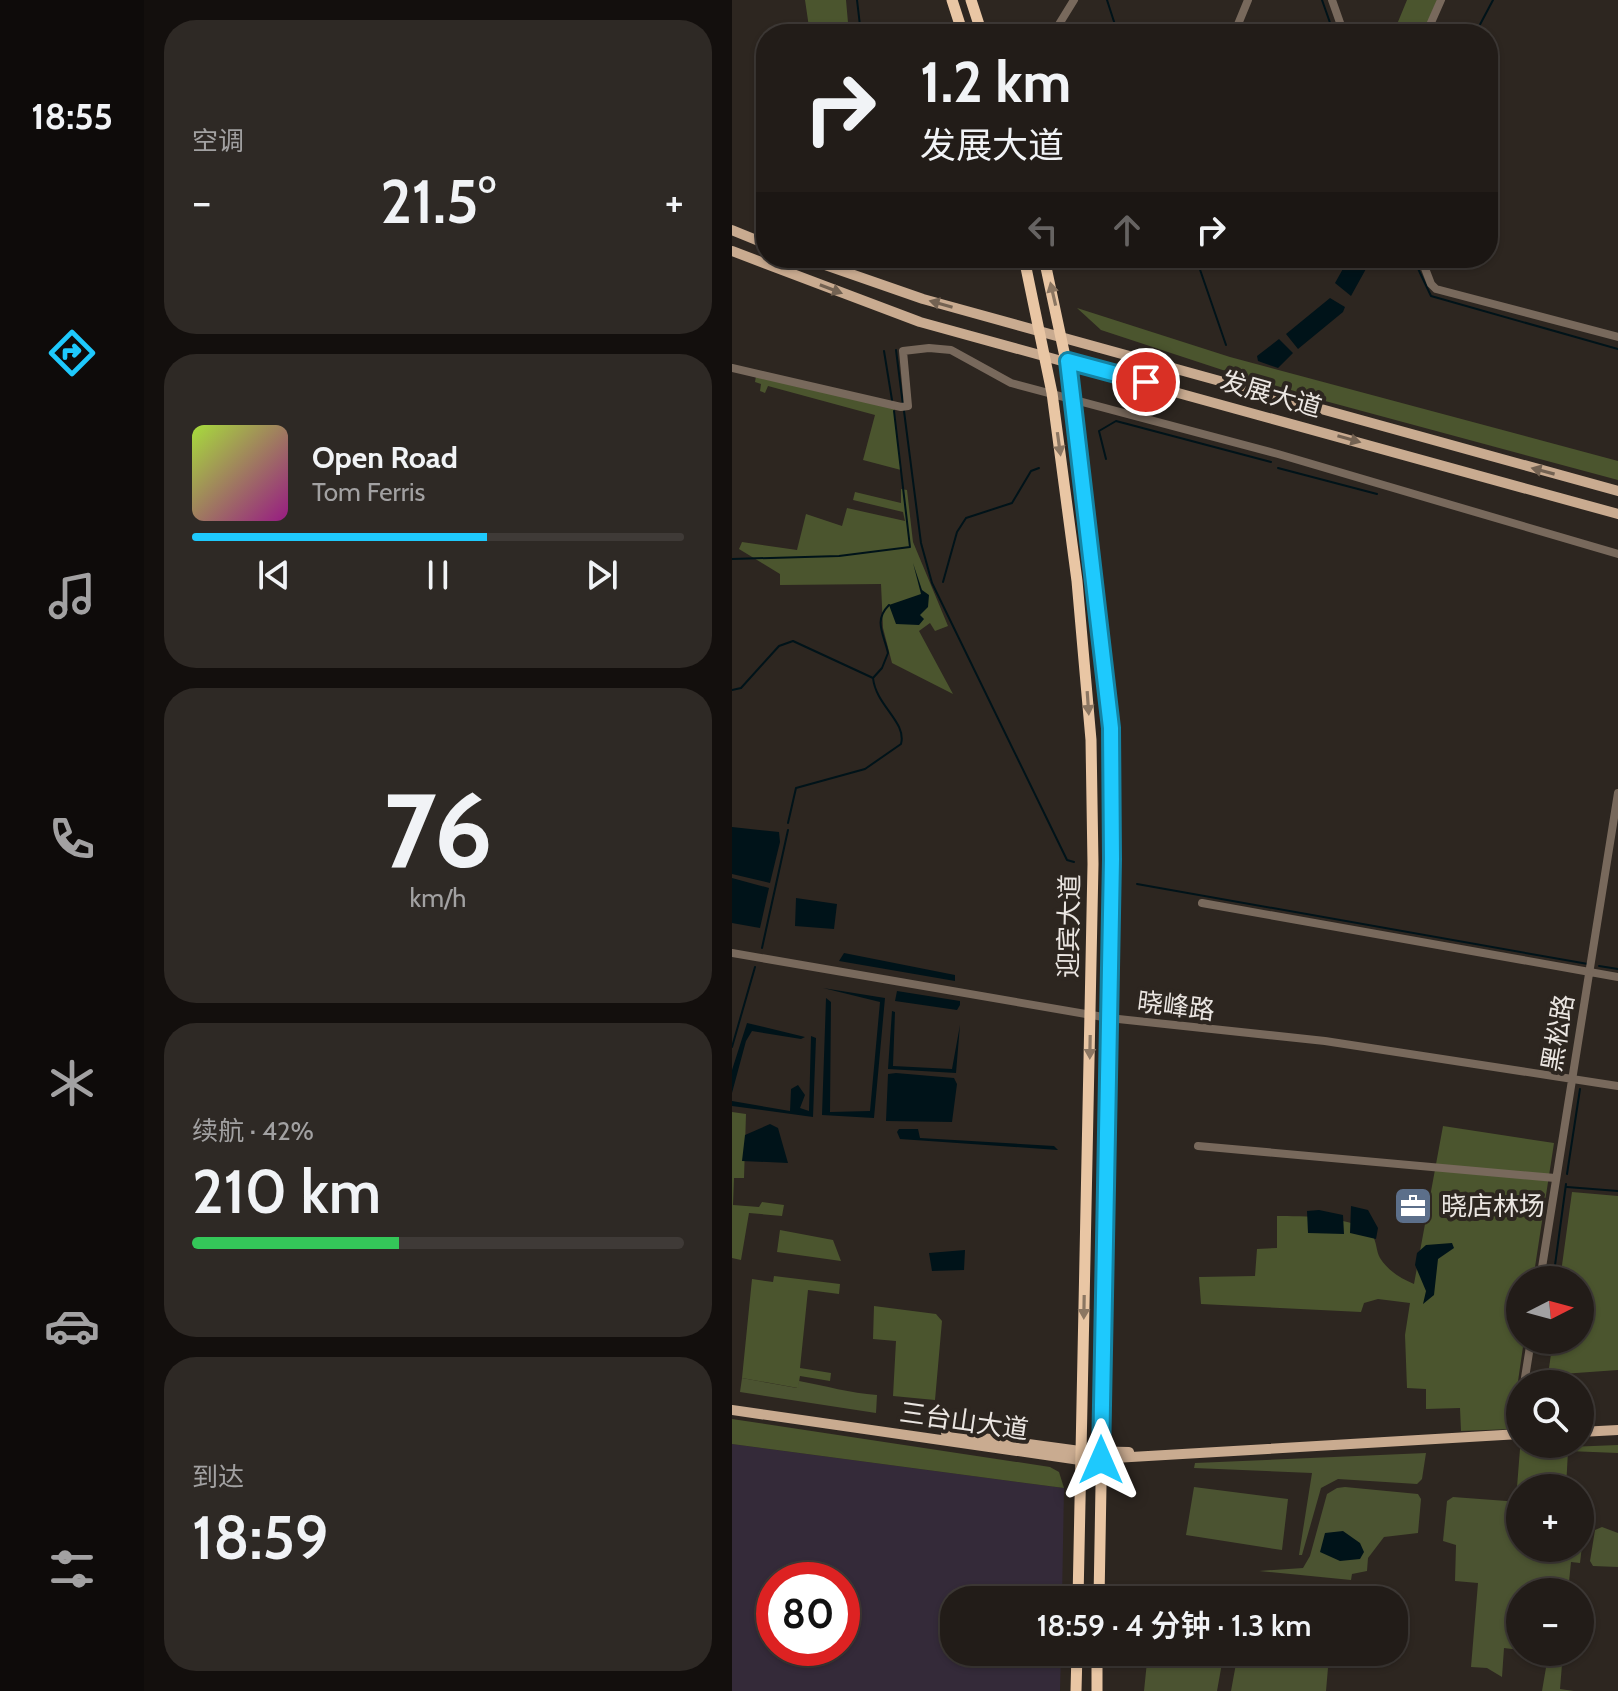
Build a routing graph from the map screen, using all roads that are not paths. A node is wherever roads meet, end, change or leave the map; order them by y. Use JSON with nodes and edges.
{"nodes":[{"id":1,"x":952,"y":0,"type":"edge"},
{"id":2,"x":971,"y":0,"type":"edge"},
{"id":3,"x":1074,"y":0,"type":"edge"},
{"id":4,"x":1248,"y":0,"type":"edge"},
{"id":5,"x":1332,"y":0,"type":"edge"},
{"id":6,"x":1441,"y":0,"type":"edge"},
{"id":7,"x":960,"y":24,"type":"edge"},
{"id":8,"x":979,"y":24,"type":"edge"},
{"id":9,"x":1059,"y":24,"type":"edge"},
{"id":10,"x":1238,"y":24,"type":"edge"},
{"id":11,"x":1340,"y":24,"type":"edge"},
{"id":12,"x":1430,"y":24,"type":"edge"},
{"id":13,"x":732,"y":230,"type":"edge"},
{"id":14,"x":756,"y":240,"type":"edge"},
{"id":15,"x":732,"y":251,"type":"edge"},
{"id":16,"x":756,"y":260,"type":"edge"},
{"id":17,"x":777,"y":268,"type":"edge"},
{"id":18,"x":833,"y":268,"type":"edge"},
{"id":19,"x":1026,"y":268,"type":"edge"},
{"id":20,"x":1046,"y":268,"type":"edge"},
{"id":21,"x":1425,"y":268,"type":"edge"},
{"id":22,"x":1041,"y":333,"type":"junction"},
{"id":23,"x":1618,"y":337,"type":"edge"},
{"id":24,"x":1064,"y":339,"type":"junction"},
{"id":25,"x":1046,"y":356,"type":"junction"},
{"id":26,"x":1068,"y":361,"type":"junction"},
{"id":27,"x":732,"y":369,"type":"edge"},
{"id":28,"x":1052,"y":393,"type":"junction"},
{"id":29,"x":1074,"y":399,"type":"junction"},
{"id":30,"x":1618,"y":491,"type":"edge"},
{"id":31,"x":1618,"y":514,"type":"edge"},
{"id":32,"x":1618,"y":554,"type":"edge"},
{"id":33,"x":1618,"y":793,"type":"edge"},
{"id":34,"x":1202,"y":903,"type":"dead end"},
{"id":35,"x":732,"y":953,"type":"edge"},
{"id":36,"x":1589,"y":972,"type":"junction"},
{"id":37,"x":1618,"y":977,"type":"edge"},
{"id":38,"x":1090,"y":1015,"type":"junction"},
{"id":39,"x":1109,"y":1018,"type":"junction"},
{"id":40,"x":1569,"y":1081,"type":"junction"},
{"id":41,"x":1618,"y":1086,"type":"edge"},
{"id":42,"x":1198,"y":1146,"type":"dead end"},
{"id":43,"x":1555,"y":1178,"type":"junction"},
{"id":44,"x":1542,"y":1266,"type":"edge"},
{"id":45,"x":1102,"y":1387,"type":"junction"},
{"id":46,"x":1082,"y":1388,"type":"junction"},
{"id":47,"x":732,"y":1404,"type":"edge"},
{"id":48,"x":732,"y":1410,"type":"edge"},
{"id":49,"x":1618,"y":1430,"type":"edge"},
{"id":50,"x":1594,"y":1431,"type":"edge"},
{"id":51,"x":1506,"y":1435,"type":"edge"},
{"id":52,"x":1102,"y":1455,"type":"junction"},
{"id":53,"x":1080,"y":1456,"type":"junction"},
{"id":54,"x":1079,"y":1513,"type":"junction"},
{"id":55,"x":1100,"y":1515,"type":"junction"},
{"id":56,"x":1078,"y":1586,"type":"edge"},
{"id":57,"x":1099,"y":1586,"type":"edge"},
{"id":58,"x":1077,"y":1666,"type":"edge"},
{"id":59,"x":1097,"y":1666,"type":"edge"},
{"id":60,"x":1076,"y":1691,"type":"edge"},
{"id":61,"x":1097,"y":1691,"type":"edge"}],
"edges":[{"from":1,"to":7,"type":"highway"},
{"from":2,"to":8,"type":"highway"},
{"from":3,"to":9,"type":"street"},
{"from":4,"to":10,"type":"street"},
{"from":5,"to":11,"type":"street"},
{"from":6,"to":12,"type":"street"},
{"from":13,"to":14,"type":"main road"},
{"from":15,"to":16,"type":"main road","name":"发展大道","one_way":true},
{"from":17,"to":25,"type":"main road","name":"发展大道","one_way":true},
{"from":22,"to":18,"type":"main road","name":"发展大道","one_way":true},
{"from":19,"to":22,"type":"highway","name":"迎宾大道"},
{"from":24,"to":20,"type":"highway","name":"迎宾大道","one_way":true},
{"from":21,"to":23,"type":"street"},
{"from":22,"to":24,"type":"main road","name":"发展大道"},
{"from":22,"to":25,"type":"highway","name":"迎宾大道"},
{"from":24,"to":26,"type":"highway","name":"迎宾大道"},
{"from":30,"to":24,"type":"main road","name":"发展大道","one_way":true},
{"from":25,"to":26,"type":"main road","name":"发展大道"},
{"from":25,"to":28,"type":"highway","name":"迎宾大道"},
{"from":26,"to":29,"type":"highway","name":"迎宾大道"},
{"from":26,"to":31,"type":"main road","name":"发展大道","one_way":true},
{"from":27,"to":28,"type":"street"},
{"from":28,"to":29,"type":"street"},
{"from":28,"to":38,"type":"highway","name":"迎宾大道","one_way":true},
{"from":29,"to":32,"type":"street"},
{"from":29,"to":39,"type":"highway","name":"迎宾大道"},
{"from":33,"to":36,"type":"street","name":"黑松路"},
{"from":34,"to":36,"type":"street"},
{"from":35,"to":38,"type":"street","name":"晓峰路"},
{"from":36,"to":37,"type":"street"},
{"from":36,"to":40,"type":"street","name":"黑松路"},
{"from":38,"to":39,"type":"street","name":"晓峰路"},
{"from":38,"to":46,"type":"highway","name":"迎宾大道","one_way":true},
{"from":39,"to":40,"type":"street","name":"晓峰路"},
{"from":39,"to":45,"type":"highway","name":"迎宾大道"},
{"from":40,"to":41,"type":"street","name":"晓峰路"},
{"from":40,"to":43,"type":"street","name":"黑松路"},
{"from":42,"to":43,"type":"street"},
{"from":43,"to":44,"type":"street","name":"黑松路"},
{"from":45,"to":46,"type":"main road"},
{"from":45,"to":52,"type":"highway","name":"迎宾大道"},
{"from":46,"to":53,"type":"highway","name":"迎宾大道"},
{"from":47,"to":53,"type":"main road","name":"三台山大道"},
{"from":48,"to":53,"type":"main road","name":"三台山大道"},
{"from":49,"to":50,"type":"main road"},
{"from":51,"to":52,"type":"main road","name":"三台山大道"},
{"from":52,"to":53,"type":"main road","name":"三台山大道"},
{"from":52,"to":55,"type":"highway","name":"迎宾大道"},
{"from":53,"to":54,"type":"highway","name":"迎宾大道"},
{"from":54,"to":55,"type":"main road"},
{"from":54,"to":56,"type":"highway","name":"迎宾大道"},
{"from":55,"to":57,"type":"highway","name":"迎宾大道"},
{"from":58,"to":60,"type":"highway"},
{"from":59,"to":61,"type":"highway"}]}
